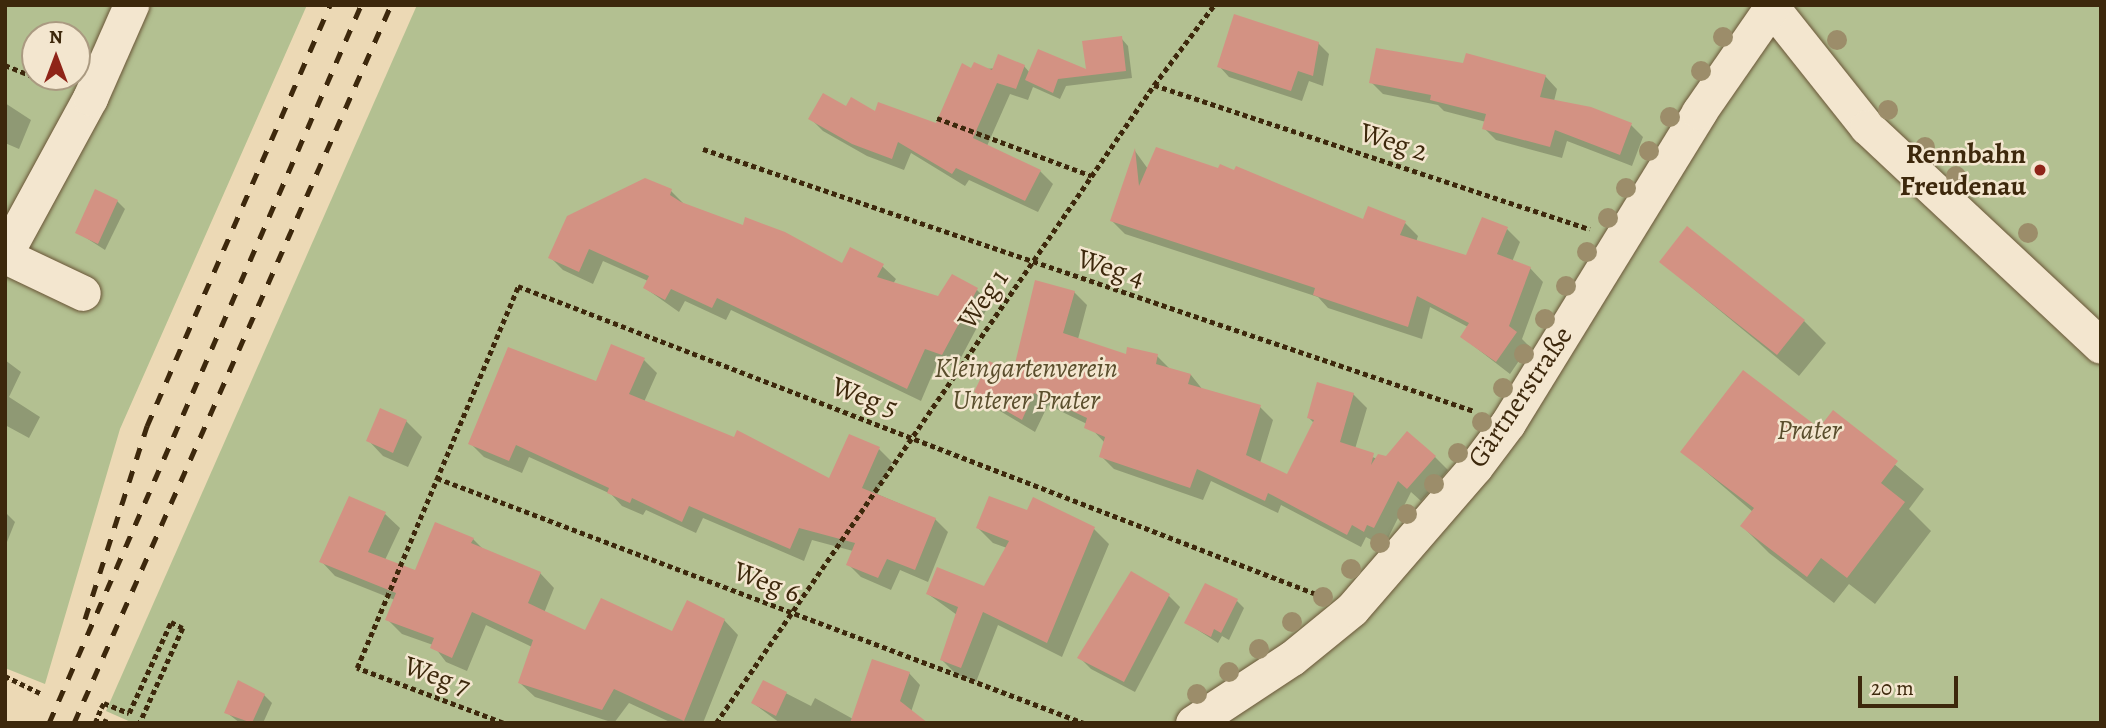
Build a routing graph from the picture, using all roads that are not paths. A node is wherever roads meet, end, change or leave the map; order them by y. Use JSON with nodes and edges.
{"nodes":[{"id":1,"x":131,"y":5,"type":"edge"},
{"id":2,"x":1772,"y":6,"type":"edge"},
{"id":3,"x":5,"y":255,"type":"edge"},
{"id":4,"x":83,"y":293,"type":"dead end"},
{"id":5,"x":2101,"y":346,"type":"edge"},
{"id":6,"x":1193,"y":723,"type":"edge"}],
"edges":[{"from":1,"to":3,"type":"street"},
{"from":2,"to":5,"type":"street"},
{"from":2,"to":6,"type":"street","name":"Gärtnerstraße"},
{"from":3,"to":4,"type":"street"}]}
